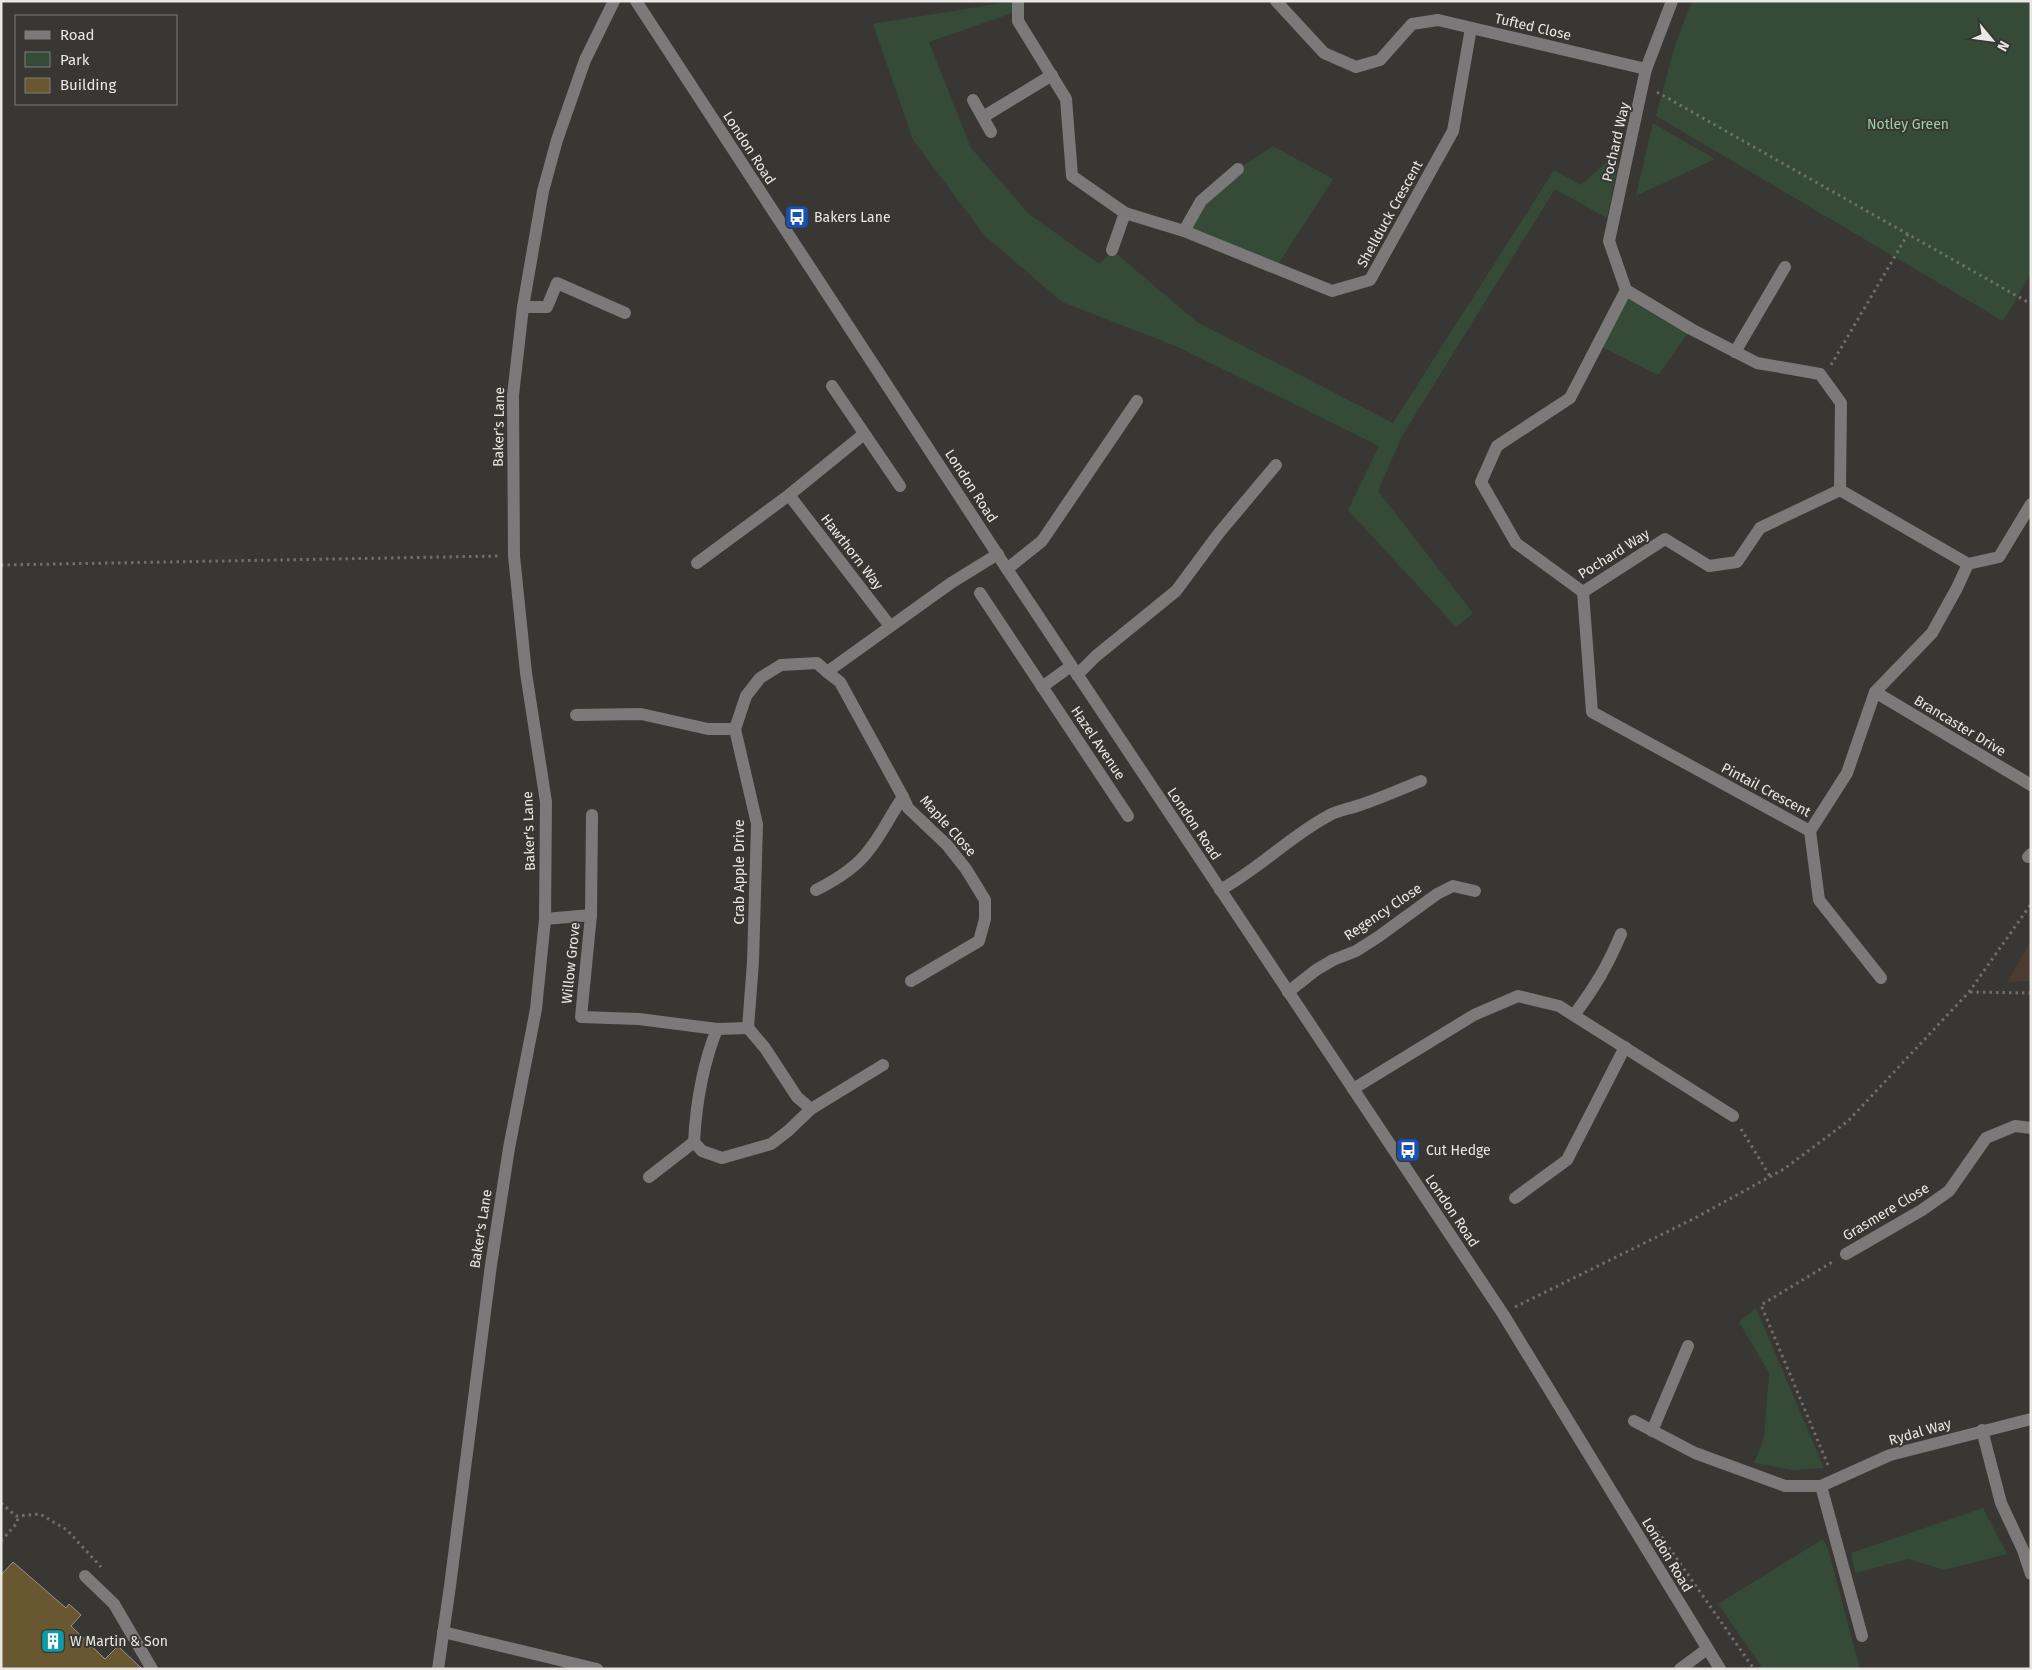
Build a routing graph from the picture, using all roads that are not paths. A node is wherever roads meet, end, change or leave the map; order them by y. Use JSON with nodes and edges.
{"nodes":[{"id":1,"x":614,"y":1,"type":"edge"},
{"id":2,"x":636,"y":1,"type":"edge"},
{"id":3,"x":1018,"y":1,"type":"edge"},
{"id":4,"x":1276,"y":1,"type":"edge"},
{"id":5,"x":1672,"y":1,"type":"edge"},
{"id":6,"x":1470,"y":28,"type":"junction"},
{"id":7,"x":1646,"y":69,"type":"junction"},
{"id":8,"x":1052,"y":75,"type":"junction"},
{"id":9,"x":972,"y":100,"type":"dead end"},
{"id":10,"x":983,"y":117,"type":"junction"},
{"id":11,"x":991,"y":132,"type":"dead end"},
{"id":12,"x":1238,"y":170,"type":"dead end"},
{"id":13,"x":1125,"y":213,"type":"junction"},
{"id":14,"x":1184,"y":231,"type":"junction"},
{"id":15,"x":1112,"y":250,"type":"dead end"},
{"id":16,"x":1785,"y":267,"type":"dead end"},
{"id":17,"x":1626,"y":290,"type":"junction"},
{"id":18,"x":523,"y":307,"type":"junction"},
{"id":19,"x":625,"y":313,"type":"dead end"},
{"id":20,"x":1735,"y":352,"type":"junction"},
{"id":21,"x":832,"y":386,"type":"dead end"},
{"id":22,"x":1137,"y":401,"type":"dead end"},
{"id":23,"x":864,"y":434,"type":"junction"},
{"id":24,"x":1276,"y":465,"type":"dead end"},
{"id":25,"x":900,"y":486,"type":"dead end"},
{"id":26,"x":1840,"y":490,"type":"junction"},
{"id":27,"x":789,"y":495,"type":"junction"},
{"id":28,"x":2031,"y":504,"type":"edge"},
{"id":29,"x":998,"y":554,"type":"junction"},
{"id":30,"x":697,"y":563,"type":"dead end"},
{"id":31,"x":1968,"y":564,"type":"junction"},
{"id":32,"x":1006,"y":569,"type":"junction"},
{"id":33,"x":1582,"y":592,"type":"junction"},
{"id":34,"x":980,"y":593,"type":"dead end"},
{"id":35,"x":890,"y":626,"type":"junction"},
{"id":36,"x":1074,"y":671,"type":"junction"},
{"id":37,"x":827,"y":672,"type":"junction"},
{"id":38,"x":1042,"y":687,"type":"junction"},
{"id":39,"x":1875,"y":692,"type":"junction"},
{"id":40,"x":576,"y":715,"type":"dead end"},
{"id":41,"x":735,"y":729,"type":"junction"},
{"id":42,"x":1421,"y":781,"type":"dead end"},
{"id":43,"x":2031,"y":785,"type":"edge"},
{"id":44,"x":904,"y":797,"type":"junction"},
{"id":45,"x":592,"y":815,"type":"dead end"},
{"id":46,"x":1128,"y":816,"type":"dead end"},
{"id":47,"x":1810,"y":831,"type":"junction"},
{"id":48,"x":816,"y":890,"type":"dead end"},
{"id":49,"x":1220,"y":890,"type":"junction"},
{"id":50,"x":1474,"y":891,"type":"dead end"},
{"id":51,"x":591,"y":915,"type":"junction"},
{"id":52,"x":545,"y":919,"type":"junction"},
{"id":53,"x":1621,"y":934,"type":"dead end"},
{"id":54,"x":1881,"y":978,"type":"dead end"},
{"id":55,"x":911,"y":981,"type":"dead end"},
{"id":56,"x":1288,"y":992,"type":"junction"},
{"id":57,"x":1574,"y":1016,"type":"junction"},
{"id":58,"x":748,"y":1028,"type":"junction"},
{"id":59,"x":717,"y":1029,"type":"junction"},
{"id":60,"x":1625,"y":1048,"type":"junction"},
{"id":61,"x":883,"y":1065,"type":"dead end"},
{"id":62,"x":1353,"y":1089,"type":"junction"},
{"id":63,"x":811,"y":1109,"type":"junction"},
{"id":64,"x":1733,"y":1116,"type":"road end"},
{"id":65,"x":2031,"y":1128,"type":"edge"},
{"id":66,"x":694,"y":1142,"type":"junction"},
{"id":67,"x":650,"y":1177,"type":"dead end"},
{"id":68,"x":1515,"y":1198,"type":"dead end"},
{"id":69,"x":1846,"y":1254,"type":"road end"},
{"id":70,"x":1688,"y":1346,"type":"dead end"},
{"id":71,"x":2031,"y":1419,"type":"edge"},
{"id":72,"x":1634,"y":1421,"type":"dead end"},
{"id":73,"x":1982,"y":1430,"type":"junction"},
{"id":74,"x":1652,"y":1431,"type":"junction"},
{"id":75,"x":1821,"y":1486,"type":"junction"},
{"id":76,"x":2031,"y":1574,"type":"edge"},
{"id":77,"x":85,"y":1576,"type":"dead end"},
{"id":78,"x":443,"y":1632,"type":"junction"},
{"id":79,"x":1862,"y":1636,"type":"dead end"},
{"id":80,"x":1706,"y":1649,"type":"junction"},
{"id":81,"x":152,"y":1669,"type":"edge"},
{"id":82,"x":438,"y":1669,"type":"edge"},
{"id":83,"x":597,"y":1669,"type":"edge"},
{"id":84,"x":1680,"y":1669,"type":"edge"},
{"id":85,"x":1720,"y":1669,"type":"edge"}],
"edges":[{"from":1,"to":18,"type":"street","name":"Baker's Lane"},
{"from":2,"to":29,"type":"street","name":"London Road"},
{"from":3,"to":8,"type":"street"},
{"from":4,"to":6,"type":"street","name":"Tufted Close"},
{"from":5,"to":7,"type":"street","name":"Pochard Way"},
{"from":6,"to":7,"type":"street","name":"Tufted Close"},
{"from":6,"to":14,"type":"street","name":"Shellduck Crescent"},
{"from":7,"to":17,"type":"street","name":"Pochard Way"},
{"from":8,"to":10,"type":"street"},
{"from":8,"to":13,"type":"street","name":"Shellduck Crescent"},
{"from":9,"to":10,"type":"street"},
{"from":10,"to":11,"type":"street"},
{"from":12,"to":14,"type":"street"},
{"from":13,"to":14,"type":"street","name":"Shellduck Crescent"},
{"from":13,"to":15,"type":"street"},
{"from":16,"to":20,"type":"street"},
{"from":17,"to":20,"type":"street"},
{"from":17,"to":33,"type":"street","name":"Pochard Way"},
{"from":18,"to":19,"type":"street"},
{"from":18,"to":52,"type":"street","name":"Baker's Lane"},
{"from":20,"to":26,"type":"street"},
{"from":21,"to":23,"type":"street"},
{"from":22,"to":32,"type":"street"},
{"from":23,"to":25,"type":"street"},
{"from":23,"to":27,"type":"street"},
{"from":24,"to":36,"type":"street"},
{"from":26,"to":31,"type":"street"},
{"from":26,"to":33,"type":"street","name":"Pochard Way"},
{"from":27,"to":30,"type":"street"},
{"from":27,"to":35,"type":"street","name":"Hawthorn Way"},
{"from":28,"to":31,"type":"street"},
{"from":29,"to":32,"type":"street","name":"London Road"},
{"from":29,"to":35,"type":"street"},
{"from":31,"to":39,"type":"street","name":"Pintail Crescent"},
{"from":32,"to":36,"type":"street","name":"London Road"},
{"from":33,"to":47,"type":"street","name":"Pintail Crescent"},
{"from":34,"to":38,"type":"street","name":"Hazel Avenue"},
{"from":35,"to":37,"type":"street"},
{"from":36,"to":38,"type":"street"},
{"from":36,"to":49,"type":"street","name":"London Road"},
{"from":37,"to":41,"type":"street"},
{"from":37,"to":44,"type":"street"},
{"from":38,"to":46,"type":"street","name":"Hazel Avenue"},
{"from":39,"to":43,"type":"street","name":"Brancaster Drive"},
{"from":39,"to":47,"type":"street","name":"Pintail Crescent"},
{"from":40,"to":41,"type":"street"},
{"from":41,"to":58,"type":"street","name":"Crab Apple Drive"},
{"from":42,"to":49,"type":"street"},
{"from":44,"to":48,"type":"street"},
{"from":44,"to":55,"type":"street","name":"Maple Close"},
{"from":45,"to":51,"type":"street","name":"Willow Grove"},
{"from":47,"to":54,"type":"street"},
{"from":49,"to":56,"type":"street","name":"London Road"},
{"from":50,"to":56,"type":"street","name":"Regency Close"},
{"from":51,"to":52,"type":"street","name":"Willow Grove"},
{"from":51,"to":59,"type":"street","name":"Willow Grove"},
{"from":52,"to":78,"type":"street","name":"Baker's Lane"},
{"from":53,"to":57,"type":"street"},
{"from":56,"to":62,"type":"street","name":"London Road"},
{"from":57,"to":60,"type":"street"},
{"from":57,"to":62,"type":"street"},
{"from":58,"to":59,"type":"street"},
{"from":58,"to":63,"type":"street"},
{"from":59,"to":66,"type":"street"},
{"from":60,"to":64,"type":"street"},
{"from":60,"to":68,"type":"street"},
{"from":61,"to":63,"type":"street"},
{"from":62,"to":80,"type":"street","name":"London Road"},
{"from":63,"to":66,"type":"street"},
{"from":65,"to":69,"type":"street","name":"Grasmere Close"},
{"from":66,"to":67,"type":"street"},
{"from":70,"to":74,"type":"street"},
{"from":71,"to":73,"type":"street","name":"Rydal Way"},
{"from":72,"to":74,"type":"street","name":"Rydal Way"},
{"from":73,"to":75,"type":"street","name":"Rydal Way"},
{"from":73,"to":76,"type":"street"},
{"from":74,"to":75,"type":"street","name":"Rydal Way"},
{"from":75,"to":79,"type":"street"},
{"from":77,"to":81,"type":"street"},
{"from":78,"to":82,"type":"street","name":"Baker's Lane"},
{"from":78,"to":83,"type":"street"},
{"from":80,"to":84,"type":"street"},
{"from":80,"to":85,"type":"street","name":"London Road"}]}
